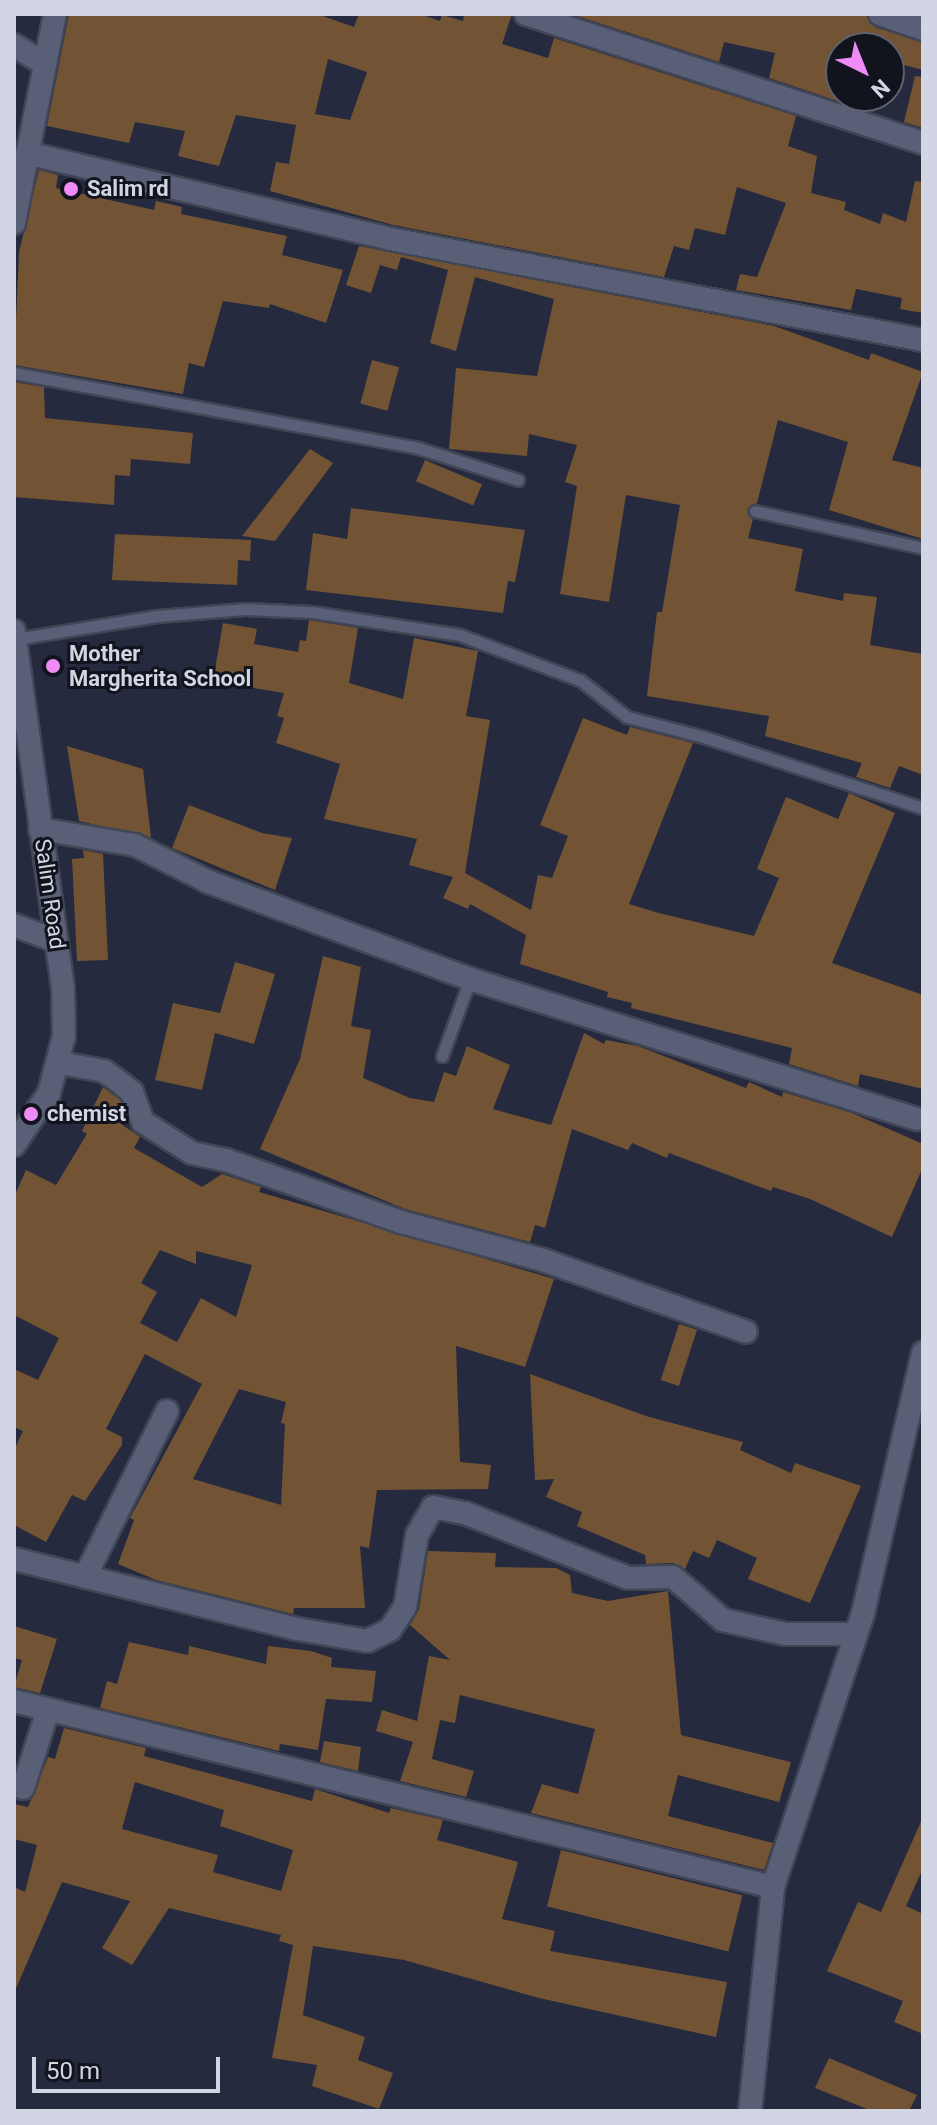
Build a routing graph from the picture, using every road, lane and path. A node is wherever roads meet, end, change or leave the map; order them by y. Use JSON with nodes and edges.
{"nodes":[{"id":1,"x":55,"y":14,"type":"edge"},
{"id":2,"x":526,"y":14,"type":"edge"},
{"id":3,"x":880,"y":14,"type":"edge"},
{"id":4,"x":923,"y":29,"type":"edge"},
{"id":5,"x":14,"y":45,"type":"edge"},
{"id":6,"x":45,"y":64,"type":"junction"},
{"id":7,"x":923,"y":143,"type":"edge"},
{"id":8,"x":27,"y":153,"type":"junction"},
{"id":9,"x":14,"y":223,"type":"edge"},
{"id":10,"x":923,"y":340,"type":"edge"},
{"id":11,"x":14,"y":373,"type":"edge"},
{"id":12,"x":518,"y":480,"type":"dead end"},
{"id":13,"x":755,"y":511,"type":"dead end"},
{"id":14,"x":923,"y":548,"type":"edge"},
{"id":15,"x":15,"y":635,"type":"edge"},
{"id":16,"x":22,"y":757,"type":"edge"},
{"id":17,"x":923,"y":808,"type":"edge"},
{"id":18,"x":40,"y":829,"type":"junction"},
{"id":19,"x":14,"y":925,"type":"edge"},
{"id":20,"x":56,"y":941,"type":"junction"},
{"id":21,"x":470,"y":979,"type":"junction"},
{"id":22,"x":442,"y":1056,"type":"dead end"},
{"id":23,"x":60,"y":1063,"type":"junction"},
{"id":24,"x":917,"y":1119,"type":"dead end"},
{"id":25,"x":14,"y":1145,"type":"edge"},
{"id":26,"x":746,"y":1332,"type":"dead end"},
{"id":27,"x":923,"y":1353,"type":"edge"},
{"id":28,"x":167,"y":1411,"type":"dead end"},
{"id":29,"x":14,"y":1559,"type":"edge"},
{"id":30,"x":85,"y":1577,"type":"junction"},
{"id":31,"x":856,"y":1634,"type":"junction"},
{"id":32,"x":14,"y":1701,"type":"edge"},
{"id":33,"x":48,"y":1710,"type":"junction"},
{"id":34,"x":23,"y":1788,"type":"dead end"},
{"id":35,"x":773,"y":1887,"type":"junction"},
{"id":36,"x":750,"y":2111,"type":"edge"}],
"edges":[{"from":1,"to":6,"type":"street"},
{"from":2,"to":7,"type":"street"},
{"from":3,"to":4,"type":"street"},
{"from":5,"to":6,"type":"street"},
{"from":6,"to":8,"type":"street"},
{"from":8,"to":9,"type":"street"},
{"from":8,"to":10,"type":"street"},
{"from":11,"to":12,"type":"lane"},
{"from":13,"to":14,"type":"lane"},
{"from":15,"to":16,"type":"street","name":"Salim Road"},
{"from":15,"to":17,"type":"lane"},
{"from":16,"to":18,"type":"street","name":"Salim Road"},
{"from":18,"to":20,"type":"street","name":"Salim Road"},
{"from":18,"to":21,"type":"street"},
{"from":19,"to":20,"type":"street"},
{"from":20,"to":23,"type":"street","name":"Salim Road"},
{"from":21,"to":22,"type":"lane"},
{"from":21,"to":24,"type":"street"},
{"from":23,"to":25,"type":"street","name":"Salim Road"},
{"from":23,"to":26,"type":"street"},
{"from":27,"to":31,"type":"street"},
{"from":28,"to":30,"type":"street"},
{"from":29,"to":30,"type":"street"},
{"from":30,"to":31,"type":"street"},
{"from":31,"to":35,"type":"street"},
{"from":32,"to":33,"type":"street"},
{"from":33,"to":34,"type":"street"},
{"from":33,"to":35,"type":"street"},
{"from":35,"to":36,"type":"street"}]}
